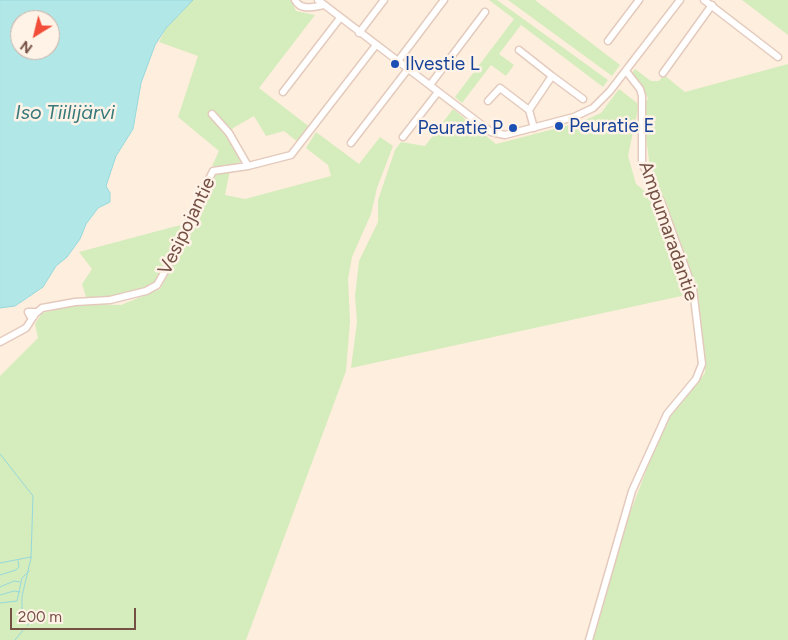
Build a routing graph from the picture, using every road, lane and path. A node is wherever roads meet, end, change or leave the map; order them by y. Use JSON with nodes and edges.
{"nodes":[{"id":1,"x":295,"y":0,"type":"edge"},
{"id":2,"x":318,"y":0,"type":"edge"},
{"id":3,"x":384,"y":0,"type":"edge"},
{"id":4,"x":444,"y":0,"type":"edge"},
{"id":5,"x":639,"y":0,"type":"edge"},
{"id":6,"x":680,"y":0,"type":"edge"},
{"id":7,"x":704,"y":0,"type":"edge"},
{"id":8,"x":326,"y":2,"type":"edge"},
{"id":9,"x":712,"y":5,"type":"junction"},
{"id":10,"x":485,"y":12,"type":"dead end"},
{"id":11,"x":340,"y":18,"type":"junction"},
{"id":12,"x":359,"y":33,"type":"junction"},
{"id":13,"x":608,"y":41,"type":"dead end"},
{"id":14,"x":376,"y":45,"type":"junction"},
{"id":15,"x":519,"y":50,"type":"dead end"},
{"id":16,"x":778,"y":57,"type":"dead end"},
{"id":17,"x":398,"y":61,"type":"junction"},
{"id":18,"x":408,"y":69,"type":"junction"},
{"id":19,"x":626,"y":71,"type":"junction"},
{"id":20,"x":663,"y":73,"type":"dead end"},
{"id":21,"x":552,"y":76,"type":"junction"},
{"id":22,"x":430,"y":85,"type":"junction"},
{"id":23,"x":284,"y":92,"type":"dead end"},
{"id":24,"x":438,"y":92,"type":"junction"},
{"id":25,"x":583,"y":99,"type":"dead end"},
{"id":26,"x":488,"y":101,"type":"dead end"},
{"id":27,"x":529,"y":110,"type":"junction"},
{"id":28,"x":212,"y":114,"type":"dead end"},
{"id":29,"x":534,"y":128,"type":"junction"},
{"id":30,"x":404,"y":137,"type":"dead end"},
{"id":31,"x":351,"y":143,"type":"dead end"},
{"id":32,"x":248,"y":166,"type":"junction"},
{"id":33,"x":0,"y":342,"type":"edge"},
{"id":34,"x":588,"y":640,"type":"edge"}],
"edges":[{"from":1,"to":8,"type":"street"},
{"from":2,"to":8,"type":"street"},
{"from":3,"to":12,"type":"street"},
{"from":4,"to":17,"type":"street"},
{"from":5,"to":13,"type":"street"},
{"from":6,"to":19,"type":"street"},
{"from":7,"to":9,"type":"street"},
{"from":8,"to":11,"type":"street"},
{"from":9,"to":16,"type":"street"},
{"from":9,"to":20,"type":"street"},
{"from":10,"to":22,"type":"street"},
{"from":11,"to":12,"type":"street"},
{"from":11,"to":23,"type":"street"},
{"from":12,"to":14,"type":"street"},
{"from":14,"to":17,"type":"street"},
{"from":14,"to":32,"type":"street","name":"Vesipojantie"},
{"from":15,"to":21,"type":"street"},
{"from":17,"to":18,"type":"street"},
{"from":18,"to":22,"type":"street"},
{"from":18,"to":31,"type":"street"},
{"from":19,"to":29,"type":"street"},
{"from":19,"to":34,"type":"street","name":"Ampumaradantie"},
{"from":21,"to":25,"type":"street"},
{"from":21,"to":27,"type":"street"},
{"from":22,"to":24,"type":"street"},
{"from":24,"to":29,"type":"street"},
{"from":24,"to":30,"type":"street"},
{"from":26,"to":27,"type":"street"},
{"from":27,"to":29,"type":"street"},
{"from":28,"to":32,"type":"street"},
{"from":32,"to":33,"type":"street","name":"Vesipojantie"}]}
